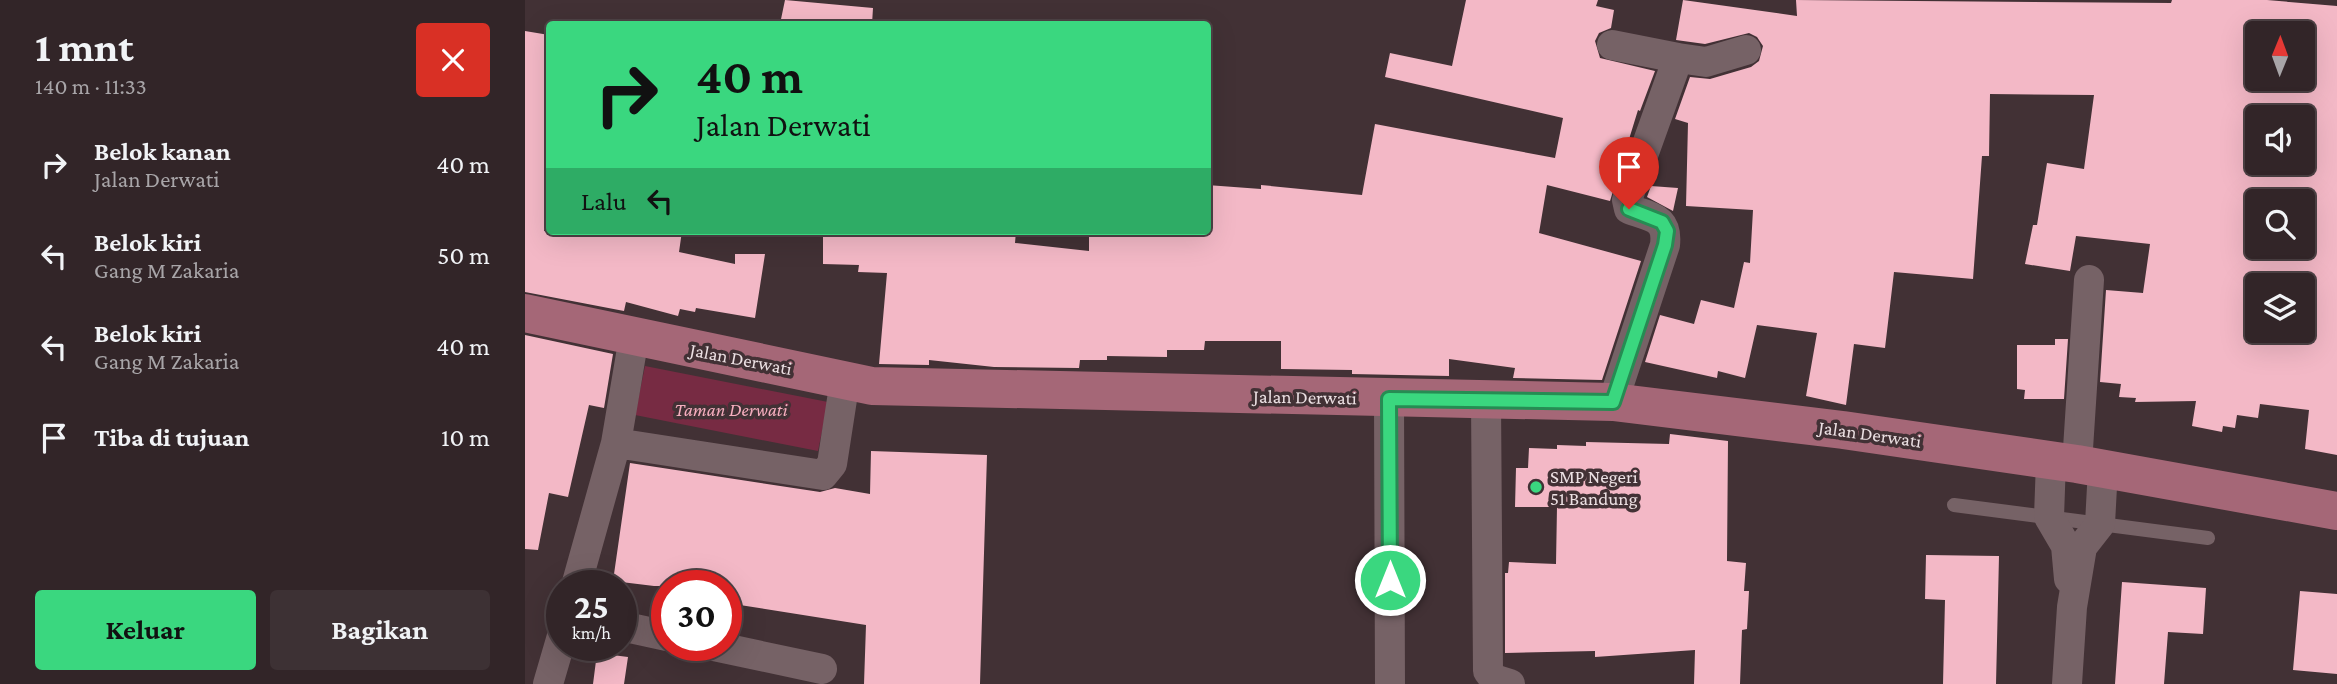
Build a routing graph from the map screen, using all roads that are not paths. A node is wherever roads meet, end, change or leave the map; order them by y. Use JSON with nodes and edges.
{"nodes":[{"id":1,"x":1612,"y":45,"type":"dead end"},
{"id":2,"x":1746,"y":50,"type":"dead end"},
{"id":3,"x":1678,"y":58,"type":"junction"},
{"id":4,"x":2089,"y":280,"type":"dead end"},
{"id":5,"x":525,"y":313,"type":"edge"},
{"id":6,"x":634,"y":337,"type":"junction"},
{"id":7,"x":845,"y":380,"type":"junction"},
{"id":8,"x":1389,"y":399,"type":"junction"},
{"id":9,"x":1486,"y":401,"type":"junction"},
{"id":10,"x":1613,"y":402,"type":"junction"},
{"id":11,"x":616,"y":443,"type":"junction"},
{"id":12,"x":2077,"y":465,"type":"junction"},
{"id":13,"x":1954,"y":505,"type":"dead end"},
{"id":14,"x":2337,"y":511,"type":"edge"},
{"id":15,"x":2049,"y":517,"type":"junction"},
{"id":16,"x":2100,"y":524,"type":"junction"},
{"id":17,"x":2208,"y":538,"type":"dead end"},
{"id":18,"x":580,"y":570,"type":"edge"},
{"id":19,"x":2072,"y":607,"type":"junction"},
{"id":20,"x":742,"y":652,"type":"edge"},
{"id":21,"x":555,"y":661,"type":"edge"},
{"id":22,"x":822,"y":669,"type":"dead end"},
{"id":23,"x":548,"y":684,"type":"edge"},
{"id":24,"x":1390,"y":684,"type":"edge"},
{"id":25,"x":1510,"y":684,"type":"edge"},
{"id":26,"x":2067,"y":684,"type":"edge"}],
"edges":[{"from":1,"to":3,"type":"street"},
{"from":2,"to":3,"type":"street"},
{"from":3,"to":10,"type":"street"},
{"from":4,"to":12,"type":"street"},
{"from":5,"to":6,"type":"main road","name":"Jalan Derwati"},
{"from":6,"to":7,"type":"main road","name":"Jalan Derwati"},
{"from":6,"to":11,"type":"street"},
{"from":7,"to":8,"type":"main road","name":"Jalan Derwati"},
{"from":7,"to":11,"type":"street"},
{"from":8,"to":9,"type":"main road","name":"Jalan Derwati"},
{"from":8,"to":24,"type":"street"},
{"from":9,"to":10,"type":"main road","name":"Jalan Derwati"},
{"from":9,"to":25,"type":"street"},
{"from":10,"to":12,"type":"main road","name":"Jalan Derwati"},
{"from":11,"to":18,"type":"street"},
{"from":12,"to":14,"type":"main road","name":"Jalan Derwati"},
{"from":12,"to":15,"type":"street"},
{"from":12,"to":16,"type":"street"},
{"from":13,"to":15,"type":"lane"},
{"from":15,"to":16,"type":"lane"},
{"from":15,"to":19,"type":"street"},
{"from":16,"to":17,"type":"lane"},
{"from":16,"to":19,"type":"street"},
{"from":19,"to":26,"type":"street"},
{"from":20,"to":22,"type":"street"},
{"from":21,"to":23,"type":"street"}]}
